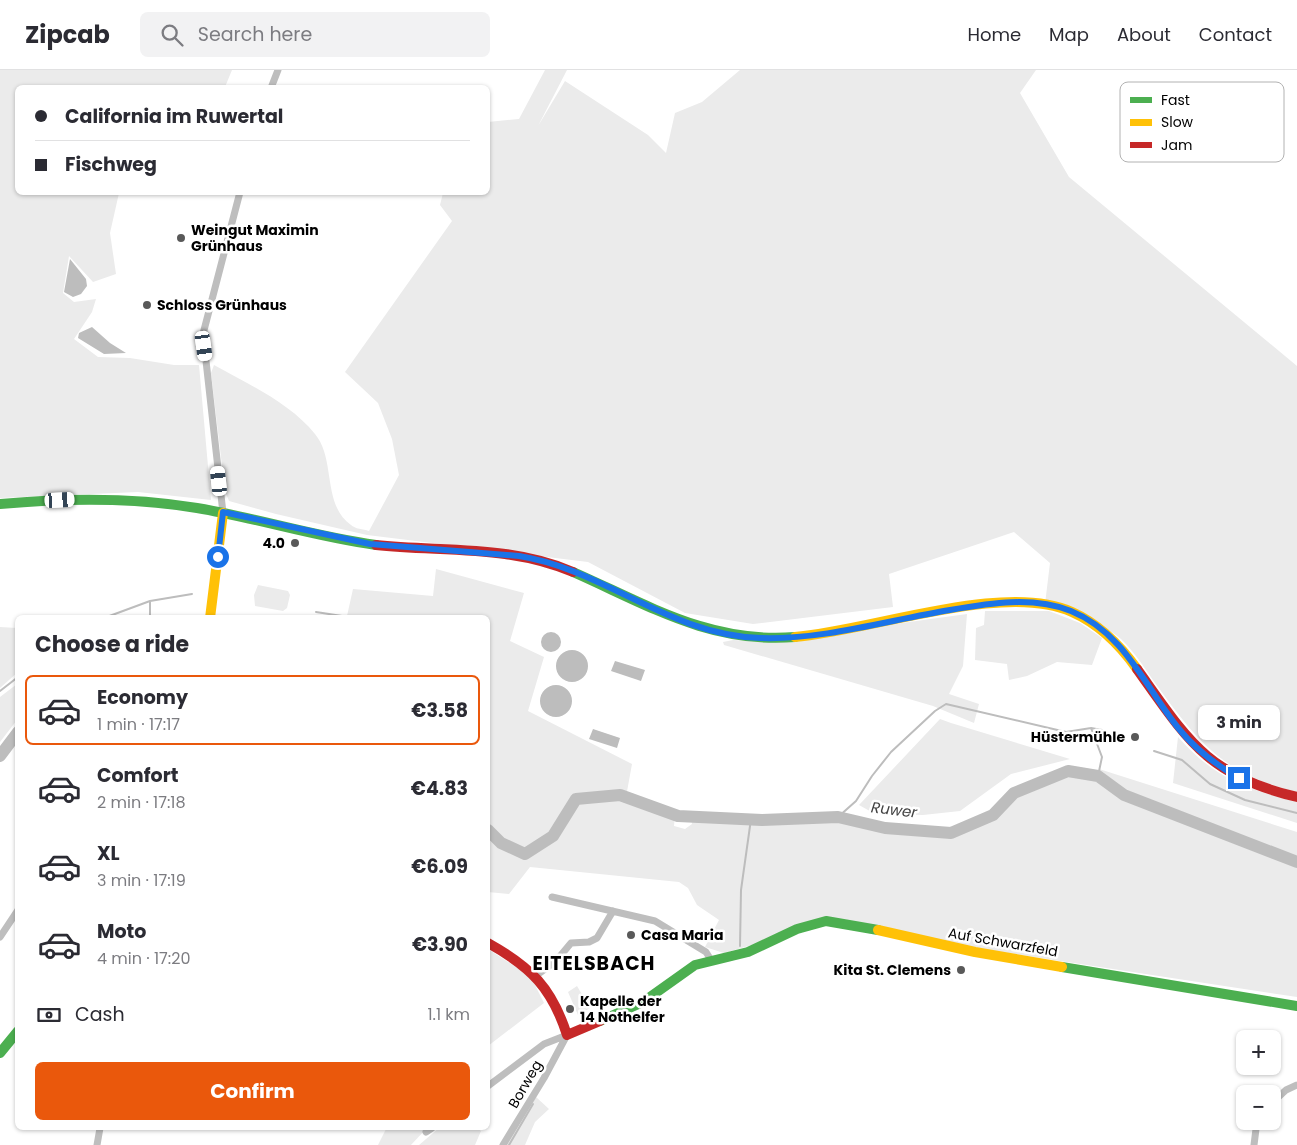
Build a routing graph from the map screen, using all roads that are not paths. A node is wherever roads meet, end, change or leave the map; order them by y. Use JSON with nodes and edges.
{"nodes":[{"id":1,"x":278,"y":70,"type":"edge"},
{"id":2,"x":271,"y":85,"type":"edge"},
{"id":3,"x":239,"y":195,"type":"edge"},
{"id":4,"x":0,"y":504,"type":"edge"},
{"id":5,"x":223,"y":512,"type":"junction"},
{"id":6,"x":210,"y":615,"type":"edge"},
{"id":7,"x":1297,"y":797,"type":"edge"},
{"id":8,"x":552,"y":897,"type":"dead end"},
{"id":9,"x":613,"y":911,"type":"junction"},
{"id":10,"x":15,"y":914,"type":"edge"},
{"id":11,"x":0,"y":936,"type":"edge"},
{"id":12,"x":490,"y":944,"type":"edge"},
{"id":13,"x":711,"y":960,"type":"junction"},
{"id":14,"x":537,"y":975,"type":"junction"},
{"id":15,"x":1297,"y":1006,"type":"edge"},
{"id":16,"x":15,"y":1035,"type":"edge"},
{"id":17,"x":567,"y":1035,"type":"junction"},
{"id":18,"x":0,"y":1053,"type":"edge"},
{"id":19,"x":490,"y":1084,"type":"edge"},
{"id":20,"x":1297,"y":1085,"type":"edge"},
{"id":21,"x":1281,"y":1095,"type":"edge"},
{"id":22,"x":100,"y":1130,"type":"edge"},
{"id":23,"x":1256,"y":1130,"type":"edge"},
{"id":24,"x":97,"y":1145,"type":"edge"},
{"id":25,"x":504,"y":1145,"type":"edge"},
{"id":26,"x":1254,"y":1145,"type":"edge"}],
"edges":[{"from":1,"to":2,"type":"street"},
{"from":3,"to":5,"type":"street"},
{"from":4,"to":5,"type":"main road"},
{"from":5,"to":6,"type":"main road"},
{"from":5,"to":7,"type":"main road"},
{"from":8,"to":9,"type":"street"},
{"from":9,"to":13,"type":"street"},
{"from":9,"to":14,"type":"street"},
{"from":10,"to":11,"type":"street"},
{"from":12,"to":14,"type":"main road"},
{"from":13,"to":15,"type":"main road","name":"Auf Schwarzfeld"},
{"from":13,"to":17,"type":"main road","name":"Auf Schwarzfeld"},
{"from":14,"to":17,"type":"main road"},
{"from":16,"to":18,"type":"main road"},
{"from":17,"to":19,"type":"street"},
{"from":17,"to":25,"type":"street","name":"Borweg"},
{"from":20,"to":21,"type":"street"},
{"from":22,"to":24,"type":"street"},
{"from":23,"to":26,"type":"street"}]}
